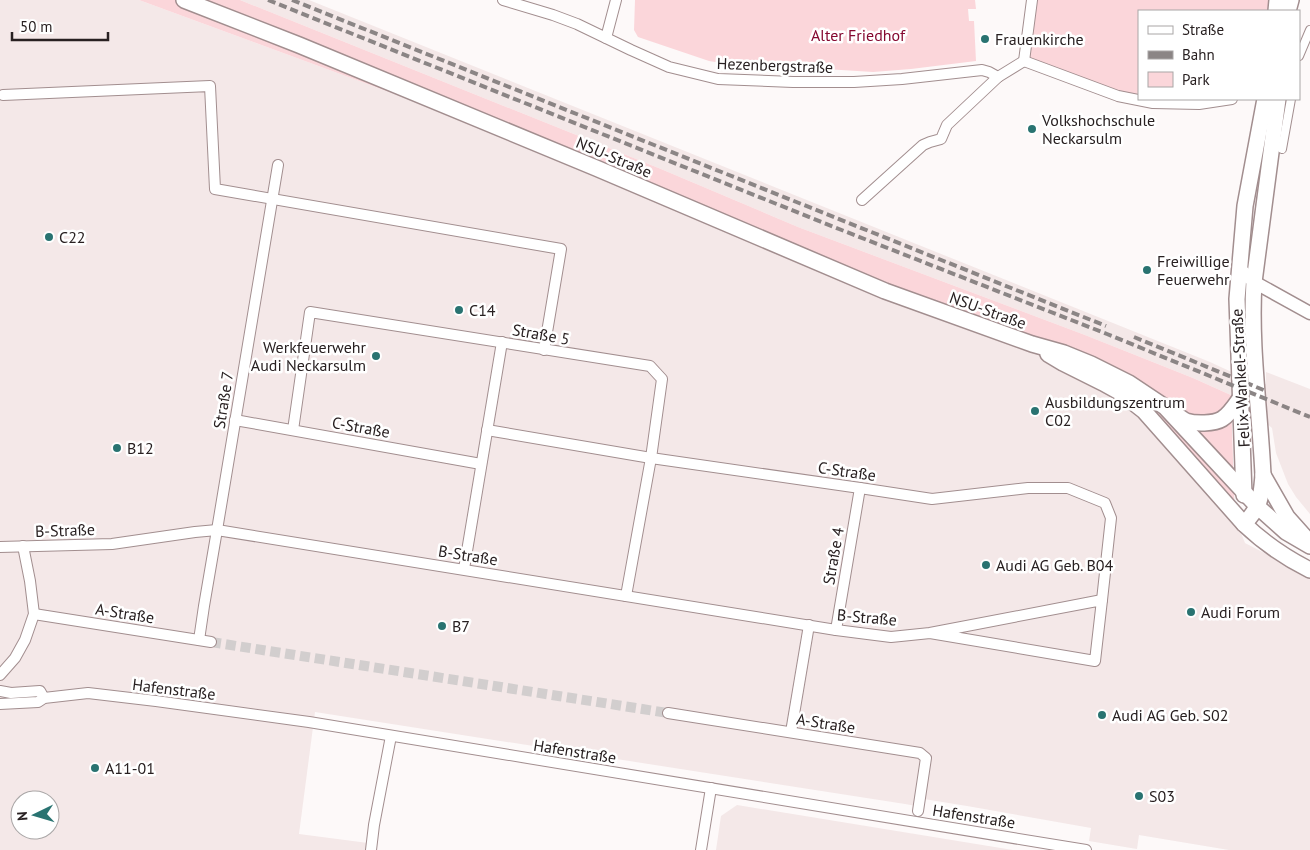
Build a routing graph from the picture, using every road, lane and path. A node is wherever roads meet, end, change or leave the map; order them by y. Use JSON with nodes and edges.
{"nodes":[{"id":1,"x":184,"y":0,"type":"edge"},
{"id":2,"x":503,"y":0,"type":"edge"},
{"id":3,"x":616,"y":0,"type":"edge"},
{"id":4,"x":1032,"y":0,"type":"edge"},
{"id":5,"x":1310,"y":30,"type":"edge"},
{"id":6,"x":606,"y":38,"type":"junction"},
{"id":7,"x":1300,"y":54,"type":"edge"},
{"id":8,"x":1024,"y":61,"type":"junction"},
{"id":9,"x":998,"y":77,"type":"junction"},
{"id":10,"x":4,"y":95,"type":"dead end"},
{"id":11,"x":1138,"y":100,"type":"edge"},
{"id":12,"x":1138,"y":100,"type":"edge"},
{"id":13,"x":1225,"y":100,"type":"edge"},
{"id":14,"x":1264,"y":100,"type":"edge"},
{"id":15,"x":1264,"y":100,"type":"edge"},
{"id":16,"x":1278,"y":100,"type":"edge"},
{"id":17,"x":1291,"y":100,"type":"edge"},
{"id":18,"x":1274,"y":136,"type":"junction"},
{"id":19,"x":1282,"y":148,"type":"dead end"},
{"id":20,"x":278,"y":165,"type":"dead end"},
{"id":21,"x":272,"y":199,"type":"junction"},
{"id":22,"x":862,"y":200,"type":"dead end"},
{"id":23,"x":1240,"y":269,"type":"junction"},
{"id":24,"x":1254,"y":282,"type":"junction"},
{"id":25,"x":1310,"y":313,"type":"edge"},
{"id":26,"x":502,"y":342,"type":"junction"},
{"id":27,"x":1032,"y":344,"type":"junction"},
{"id":28,"x":544,"y":350,"type":"junction"},
{"id":29,"x":1241,"y":397,"type":"junction"},
{"id":30,"x":1165,"y":407,"type":"junction"},
{"id":31,"x":235,"y":420,"type":"junction"},
{"id":32,"x":293,"y":430,"type":"junction"},
{"id":33,"x":487,"y":430,"type":"junction"},
{"id":34,"x":651,"y":458,"type":"junction"},
{"id":35,"x":481,"y":464,"type":"junction"},
{"id":36,"x":1263,"y":475,"type":"junction"},
{"id":37,"x":860,"y":488,"type":"junction"},
{"id":38,"x":1244,"y":492,"type":"junction"},
{"id":39,"x":1258,"y":507,"type":"junction"},
{"id":40,"x":1244,"y":524,"type":"junction"},
{"id":41,"x":218,"y":530,"type":"junction"},
{"id":42,"x":1310,"y":544,"type":"edge"},
{"id":43,"x":23,"y":546,"type":"junction"},
{"id":44,"x":0,"y":547,"type":"edge"},
{"id":45,"x":464,"y":569,"type":"junction"},
{"id":46,"x":1310,"y":570,"type":"edge"},
{"id":47,"x":626,"y":596,"type":"junction"},
{"id":48,"x":1102,"y":600,"type":"junction"},
{"id":49,"x":34,"y":614,"type":"junction"},
{"id":50,"x":809,"y":626,"type":"junction"},
{"id":51,"x":836,"y":630,"type":"junction"},
{"id":52,"x":930,"y":632,"type":"junction"},
{"id":53,"x":199,"y":640,"type":"junction"},
{"id":54,"x":210,"y":642,"type":"tunnel mouth"},
{"id":55,"x":0,"y":675,"type":"edge"},
{"id":56,"x":0,"y":691,"type":"edge"},
{"id":57,"x":0,"y":696,"type":"edge"},
{"id":58,"x":44,"y":698,"type":"junction"},
{"id":59,"x":0,"y":705,"type":"edge"},
{"id":60,"x":668,"y":712,"type":"tunnel mouth"},
{"id":61,"x":791,"y":732,"type":"junction"},
{"id":62,"x":391,"y":736,"type":"junction"},
{"id":63,"x":710,"y":788,"type":"junction"},
{"id":64,"x":918,"y":811,"type":"dead end"},
{"id":65,"x":371,"y":850,"type":"edge"},
{"id":66,"x":701,"y":850,"type":"edge"},
{"id":67,"x":1086,"y":850,"type":"edge"}],
"edges":[{"from":1,"to":27,"type":"main road","name":"NSU-Straße"},
{"from":2,"to":6,"type":"street","name":"Hezenbergstraße"},
{"from":3,"to":6,"type":"street"},
{"from":4,"to":8,"type":"street"},
{"from":5,"to":7,"type":"street"},
{"from":6,"to":9,"type":"street","name":"Hezenbergstraße"},
{"from":8,"to":9,"type":"street"},
{"from":8,"to":12,"type":"street"},
{"from":9,"to":22,"type":"street"},
{"from":10,"to":21,"type":"street"},
{"from":11,"to":13,"type":"street"},
{"from":14,"to":18,"type":"street"},
{"from":15,"to":23,"type":"main road","name":"Felix-Wankel-Straße"},
{"from":16,"to":18,"type":"main road","name":"Felix-Wankel-Straße"},
{"from":17,"to":19,"type":"street"},
{"from":18,"to":24,"type":"main road","name":"Felix-Wankel-Straße"},
{"from":20,"to":21,"type":"street","name":"Straße 7"},
{"from":21,"to":28,"type":"street"},
{"from":21,"to":31,"type":"street","name":"Straße 7"},
{"from":23,"to":24,"type":"street"},
{"from":23,"to":29,"type":"main road","name":"Felix-Wankel-Straße"},
{"from":24,"to":25,"type":"street"},
{"from":24,"to":36,"type":"main road","name":"Felix-Wankel-Straße"},
{"from":26,"to":28,"type":"street","name":"Straße 5"},
{"from":26,"to":32,"type":"street","name":"Straße 5"},
{"from":26,"to":33,"type":"street"},
{"from":27,"to":30,"type":"main road","name":"NSU-Straße"},
{"from":27,"to":40,"type":"main road","name":"NSU-Straße"},
{"from":28,"to":34,"type":"street","name":"Straße 5"},
{"from":29,"to":30,"type":"main road","name":"Felix-Wankel-Straße"},
{"from":29,"to":38,"type":"main road","name":"Felix-Wankel-Straße"},
{"from":30,"to":38,"type":"main road","name":"NSU-Straße"},
{"from":31,"to":32,"type":"street","name":"C-Straße"},
{"from":31,"to":41,"type":"street","name":"Straße 7"},
{"from":32,"to":35,"type":"street","name":"C-Straße"},
{"from":33,"to":34,"type":"street","name":"C-Straße"},
{"from":33,"to":35,"type":"street"},
{"from":34,"to":37,"type":"street","name":"C-Straße"},
{"from":34,"to":47,"type":"street","name":"Straße 5"},
{"from":35,"to":45,"type":"street"},
{"from":36,"to":39,"type":"main road","name":"Felix-Wankel-Straße"},
{"from":36,"to":42,"type":"main road"},
{"from":37,"to":48,"type":"street","name":"C-Straße"},
{"from":37,"to":51,"type":"street","name":"Straße 4"},
{"from":38,"to":39,"type":"main road","name":"NSU-Straße"},
{"from":38,"to":40,"type":"main road","name":"Felix-Wankel-Straße"},
{"from":39,"to":40,"type":"main road","name":"Felix-Wankel-Straße"},
{"from":39,"to":42,"type":"main road","name":"NSU-Straße"},
{"from":40,"to":46,"type":"main road","name":"NSU-Straße"},
{"from":41,"to":43,"type":"street","name":"B-Straße"},
{"from":41,"to":45,"type":"street","name":"B-Straße"},
{"from":41,"to":53,"type":"street","name":"Straße 7"},
{"from":43,"to":44,"type":"street","name":"B-Straße"},
{"from":43,"to":49,"type":"street"},
{"from":45,"to":47,"type":"street","name":"B-Straße"},
{"from":47,"to":50,"type":"street","name":"B-Straße"},
{"from":48,"to":52,"type":"street","name":"B-Straße"},
{"from":48,"to":52,"type":"street","name":"B-Straße"},
{"from":49,"to":53,"type":"street","name":"A-Straße"},
{"from":49,"to":55,"type":"street"},
{"from":50,"to":51,"type":"street","name":"B-Straße"},
{"from":50,"to":61,"type":"street"},
{"from":51,"to":52,"type":"street","name":"B-Straße"},
{"from":53,"to":54,"type":"street","name":"A-Straße"},
{"from":56,"to":58,"type":"street"},
{"from":57,"to":59,"type":"street"},
{"from":58,"to":59,"type":"street"},
{"from":58,"to":62,"type":"street","name":"Hafenstraße"},
{"from":60,"to":61,"type":"street","name":"A-Straße"},
{"from":61,"to":64,"type":"street","name":"A-Straße"},
{"from":62,"to":63,"type":"street","name":"Hafenstraße"},
{"from":62,"to":65,"type":"street"},
{"from":63,"to":66,"type":"street"},
{"from":63,"to":67,"type":"street","name":"Hafenstraße"}]}
